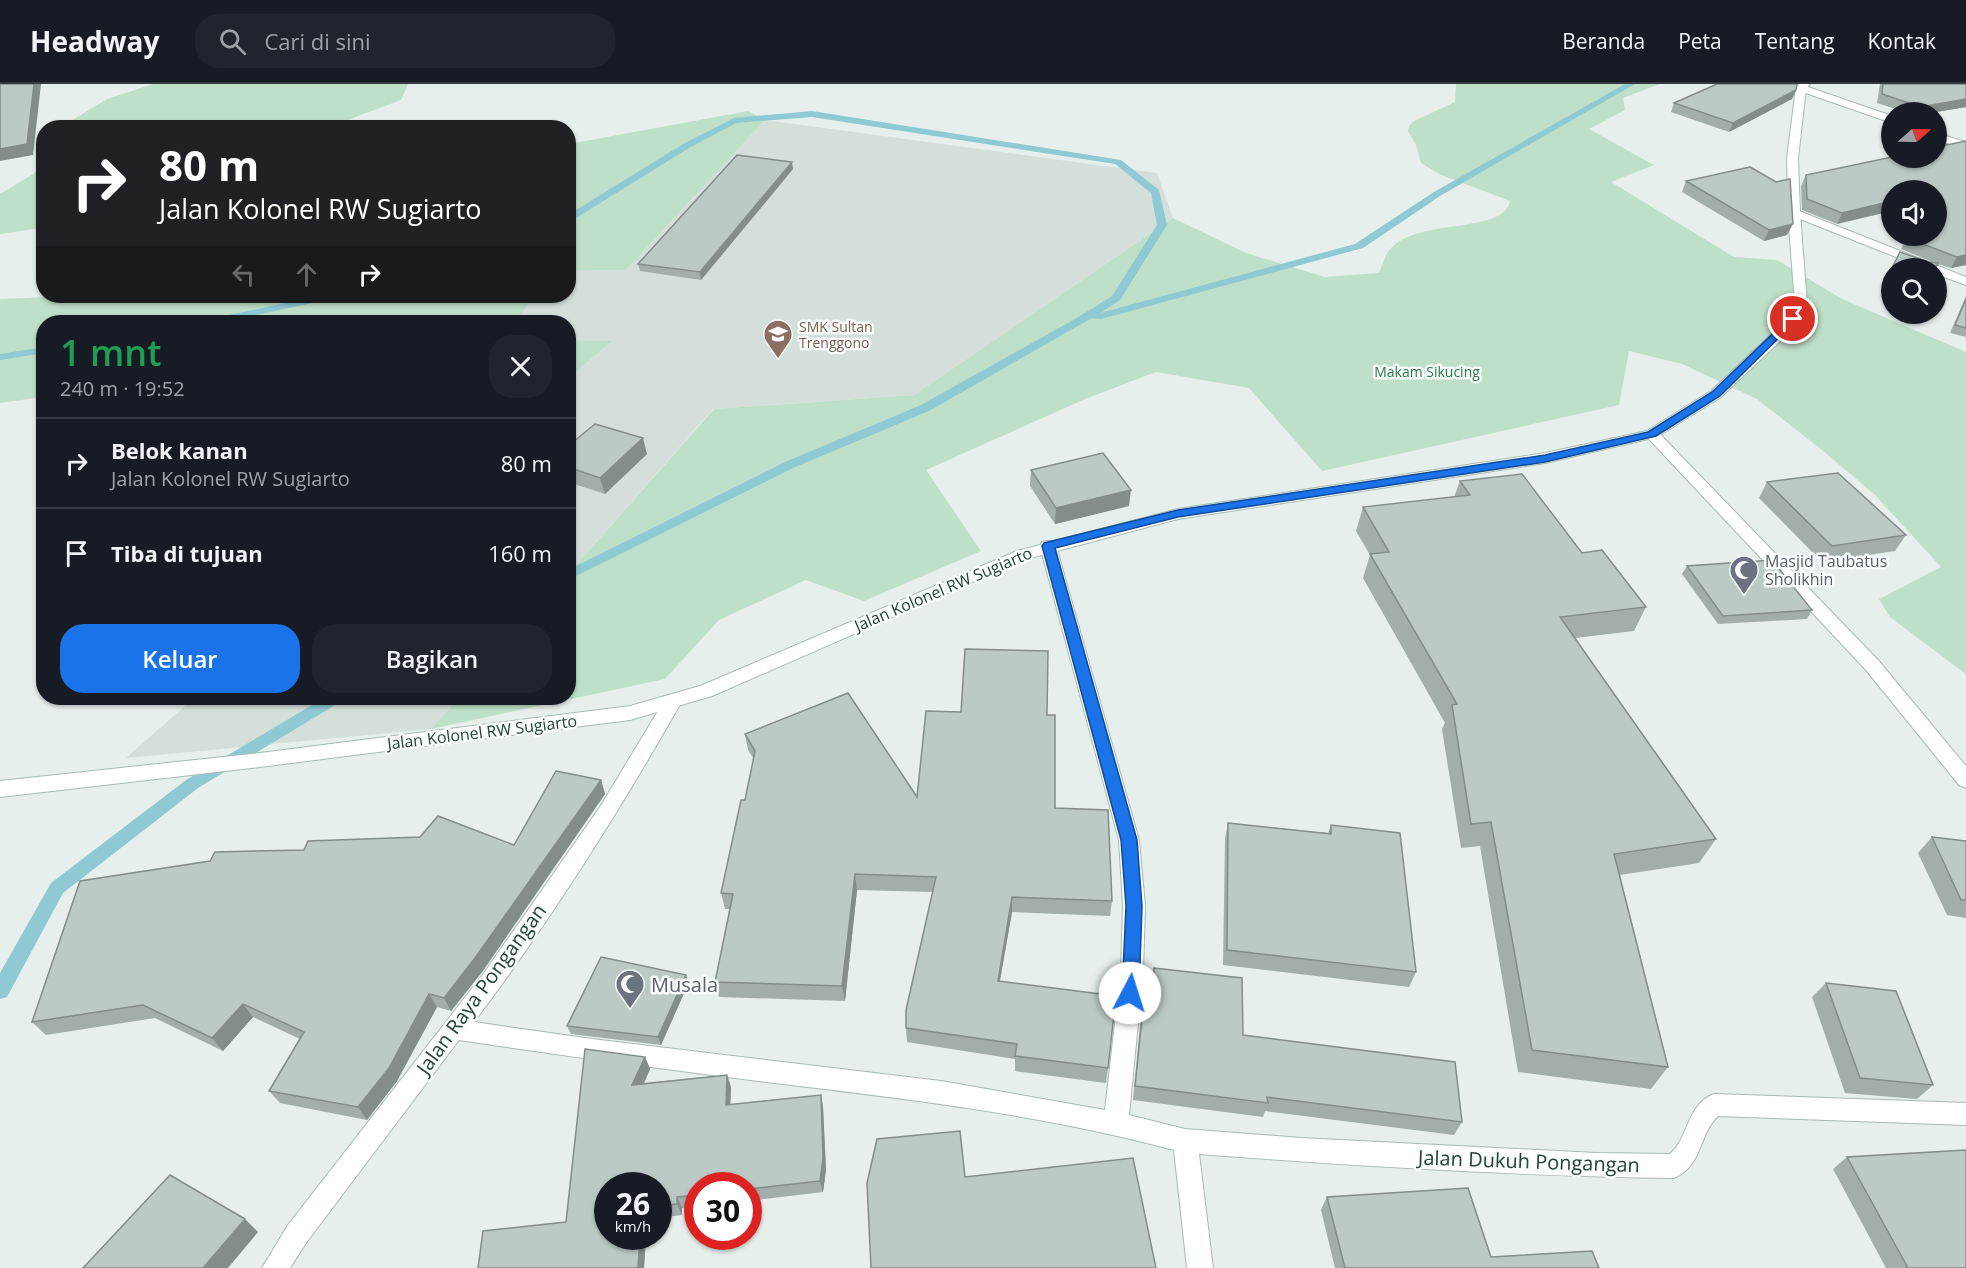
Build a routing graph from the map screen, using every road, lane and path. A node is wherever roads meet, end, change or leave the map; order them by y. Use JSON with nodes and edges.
{"nodes":[{"id":1,"x":1803,"y":86,"type":"edge"},
{"id":2,"x":1881,"y":116,"type":"edge"},
{"id":3,"x":1947,"y":140,"type":"edge"},
{"id":4,"x":1966,"y":146,"type":"edge"},
{"id":5,"x":1794,"y":213,"type":"junction"},
{"id":6,"x":1907,"y":258,"type":"edge"},
{"id":7,"x":1947,"y":274,"type":"edge"},
{"id":8,"x":1966,"y":281,"type":"edge"},
{"id":9,"x":1652,"y":434,"type":"junction"},
{"id":10,"x":1048,"y":546,"type":"junction"},
{"id":11,"x":674,"y":701,"type":"junction"},
{"id":12,"x":1966,"y":780,"type":"edge"},
{"id":13,"x":0,"y":789,"type":"edge"},
{"id":14,"x":454,"y":1029,"type":"junction"},
{"id":15,"x":1966,"y":1114,"type":"edge"},
{"id":16,"x":1116,"y":1123,"type":"junction"},
{"id":17,"x":1185,"y":1141,"type":"junction"},
{"id":18,"x":275,"y":1268,"type":"edge"},
{"id":19,"x":1200,"y":1268,"type":"edge"}],
"edges":[{"from":1,"to":2,"type":"street"},
{"from":1,"to":5,"type":"street","name":"Jalan Kolonel RW Sugiarto"},
{"from":3,"to":4,"type":"street"},
{"from":5,"to":6,"type":"street"},
{"from":5,"to":9,"type":"street","name":"Jalan Kolonel RW Sugiarto"},
{"from":7,"to":8,"type":"street"},
{"from":9,"to":10,"type":"street","name":"Jalan Kolonel RW Sugiarto"},
{"from":9,"to":12,"type":"street"},
{"from":10,"to":11,"type":"street","name":"Jalan Kolonel RW Sugiarto"},
{"from":10,"to":16,"type":"street"},
{"from":11,"to":13,"type":"street","name":"Jalan Kolonel RW Sugiarto"},
{"from":11,"to":14,"type":"street","name":"Jalan Raya Pongangan"},
{"from":14,"to":16,"type":"street"},
{"from":14,"to":18,"type":"street","name":"Jalan Raya Pongangan"},
{"from":15,"to":17,"type":"street","name":"Jalan Dukuh Pongangan"},
{"from":16,"to":17,"type":"street"},
{"from":17,"to":19,"type":"street"}]}
